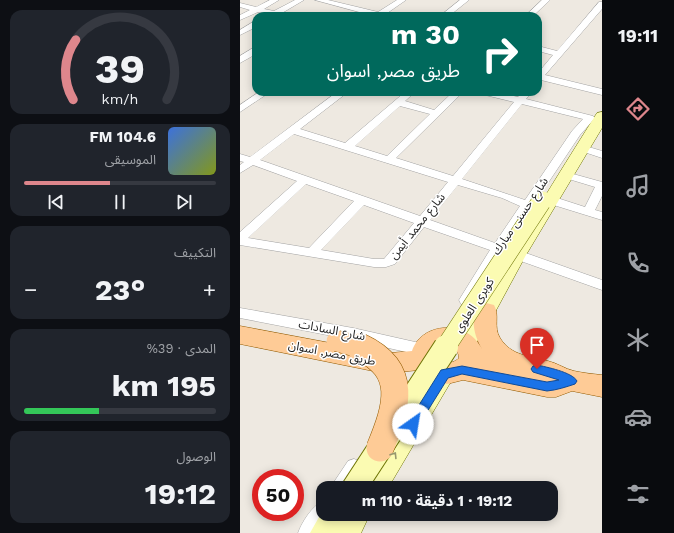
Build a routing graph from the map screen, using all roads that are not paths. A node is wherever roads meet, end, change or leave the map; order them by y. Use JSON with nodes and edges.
{"nodes":[{"id":1,"x":275,"y":0,"type":"edge"},
{"id":2,"x":300,"y":0,"type":"edge"},
{"id":3,"x":319,"y":0,"type":"edge"},
{"id":4,"x":342,"y":0,"type":"edge"},
{"id":5,"x":402,"y":0,"type":"edge"},
{"id":6,"x":465,"y":0,"type":"edge"},
{"id":7,"x":546,"y":0,"type":"edge"},
{"id":8,"x":335,"y":4,"type":"junction"},
{"id":9,"x":602,"y":4,"type":"edge"},
{"id":10,"x":240,"y":5,"type":"edge"},
{"id":11,"x":258,"y":9,"type":"junction"},
{"id":12,"x":266,"y":12,"type":"edge"},
{"id":13,"x":278,"y":12,"type":"edge"},
{"id":14,"x":367,"y":12,"type":"edge"},
{"id":15,"x":384,"y":12,"type":"edge"},
{"id":16,"x":449,"y":12,"type":"edge"},
{"id":17,"x":533,"y":12,"type":"edge"},
{"id":18,"x":240,"y":18,"type":"edge"},
{"id":19,"x":252,"y":26,"type":"edge"},
{"id":20,"x":241,"y":33,"type":"edge"},
{"id":21,"x":252,"y":35,"type":"edge"},
{"id":22,"x":542,"y":49,"type":"edge"},
{"id":23,"x":252,"y":52,"type":"edge"},
{"id":24,"x":559,"y":54,"type":"junction"},
{"id":25,"x":240,"y":60,"type":"edge"},
{"id":26,"x":542,"y":73,"type":"edge"},
{"id":27,"x":542,"y":78,"type":"edge"},
{"id":28,"x":602,"y":92,"type":"edge"},
{"id":29,"x":259,"y":96,"type":"edge"},
{"id":30,"x":338,"y":96,"type":"edge"},
{"id":31,"x":405,"y":96,"type":"edge"},
{"id":32,"x":454,"y":96,"type":"edge"},
{"id":33,"x":523,"y":96,"type":"edge"},
{"id":34,"x":602,"y":99,"type":"edge"},
{"id":35,"x":398,"y":102,"type":"junction"},
{"id":36,"x":240,"y":109,"type":"edge"},
{"id":37,"x":436,"y":112,"type":"junction"},
{"id":38,"x":596,"y":117,"type":"edge"},
{"id":39,"x":293,"y":130,"type":"junction"},
{"id":40,"x":347,"y":147,"type":"junction"},
{"id":41,"x":582,"y":148,"type":"junction"},
{"id":42,"x":602,"y":155,"type":"edge"},
{"id":43,"x":240,"y":157,"type":"edge"},
{"id":44,"x":388,"y":160,"type":"junction"},
{"id":45,"x":252,"y":161,"type":"junction"},
{"id":46,"x":240,"y":170,"type":"edge"},
{"id":47,"x":566,"y":175,"type":"junction"},
{"id":48,"x":304,"y":180,"type":"junction"},
{"id":49,"x":453,"y":181,"type":"junction"},
{"id":50,"x":602,"y":185,"type":"edge"},
{"id":51,"x":361,"y":201,"type":"junction"},
{"id":52,"x":541,"y":201,"type":"junction"},
{"id":53,"x":588,"y":212,"type":"junction"},
{"id":54,"x":602,"y":216,"type":"edge"},
{"id":55,"x":421,"y":222,"type":"junction"},
{"id":56,"x":240,"y":240,"type":"edge"},
{"id":57,"x":498,"y":248,"type":"junction"},
{"id":58,"x":312,"y":252,"type":"junction"},
{"id":59,"x":517,"y":255,"type":"junction"},
{"id":60,"x":602,"y":285,"type":"edge"},
{"id":61,"x":486,"y":311,"type":"junction"},
{"id":62,"x":240,"y":313,"type":"edge"},
{"id":63,"x":240,"y":324,"type":"edge"},
{"id":64,"x":240,"y":335,"type":"edge"},
{"id":65,"x":445,"y":357,"type":"junction"},
{"id":66,"x":526,"y":367,"type":"junction"},
{"id":67,"x":572,"y":381,"type":"junction"},
{"id":68,"x":602,"y":386,"type":"edge"},
{"id":69,"x":380,"y":448,"type":"junction"},
{"id":70,"x":345,"y":481,"type":"edge"},
{"id":71,"x":359,"y":481,"type":"edge"},
{"id":72,"x":377,"y":481,"type":"edge"},
{"id":73,"x":316,"y":520,"type":"edge"},
{"id":74,"x":332,"y":521,"type":"edge"},
{"id":75,"x":353,"y":521,"type":"edge"},
{"id":76,"x":307,"y":533,"type":"edge"},
{"id":77,"x":324,"y":533,"type":"edge"},
{"id":78,"x":345,"y":533,"type":"edge"}],
"edges":[{"from":1,"to":11,"type":"street"},
{"from":2,"to":13,"type":"street"},
{"from":3,"to":8,"type":"street"},
{"from":4,"to":8,"type":"street"},
{"from":5,"to":15,"type":"street"},
{"from":6,"to":16,"type":"street"},
{"from":7,"to":17,"type":"street"},
{"from":8,"to":14,"type":"street"},
{"from":9,"to":24,"type":"street"},
{"from":10,"to":11,"type":"street"},
{"from":11,"to":12,"type":"street"},
{"from":11,"to":18,"type":"street"},
{"from":19,"to":20,"type":"street"},
{"from":20,"to":21,"type":"street"},
{"from":22,"to":24,"type":"street"},
{"from":23,"to":25,"type":"street"},
{"from":24,"to":26,"type":"street"},
{"from":27,"to":28,"type":"street"},
{"from":29,"to":36,"type":"street"},
{"from":30,"to":39,"type":"street"},
{"from":31,"to":35,"type":"street"},
{"from":32,"to":37,"type":"street"},
{"from":33,"to":38,"type":"street"},
{"from":33,"to":49,"type":"street","name":"شارع محمد أيمن"},
{"from":34,"to":38,"type":"main road","name":"شارع حسنى مبارك"},
{"from":35,"to":37,"type":"street"},
{"from":35,"to":40,"type":"street"},
{"from":37,"to":44,"type":"street"},
{"from":38,"to":41,"type":"main road","name":"شارع حسنى مبارك"},
{"from":38,"to":52,"type":"main road","name":"كوبرى العلوى"},
{"from":39,"to":40,"type":"street"},
{"from":39,"to":45,"type":"street"},
{"from":40,"to":44,"type":"street"},
{"from":41,"to":42,"type":"street"},
{"from":41,"to":47,"type":"main road","name":"شارع حسنى مبارك"},
{"from":43,"to":45,"type":"street"},
{"from":44,"to":49,"type":"street"},
{"from":45,"to":46,"type":"street"},
{"from":45,"to":48,"type":"street"},
{"from":47,"to":50,"type":"street"},
{"from":47,"to":52,"type":"main road","name":"شارع حسنى مبارك"},
{"from":48,"to":51,"type":"street"},
{"from":48,"to":56,"type":"street"},
{"from":49,"to":52,"type":"street"},
{"from":49,"to":55,"type":"street","name":"شارع محمد أيمن"},
{"from":50,"to":53,"type":"street"},
{"from":51,"to":55,"type":"street"},
{"from":51,"to":58,"type":"street"},
{"from":52,"to":53,"type":"street"},
{"from":52,"to":57,"type":"street","name":"شارع حسنى مبارك"},
{"from":52,"to":59,"type":"main road","name":"شارع حسنى مبارك"},
{"from":52,"to":69,"type":"main road","name":"كوبرى العلوى","bridge":true},
{"from":53,"to":54,"type":"street"},
{"from":55,"to":57,"type":"street"},
{"from":55,"to":58,"type":"street","name":"شارع محمد أيمن"},
{"from":56,"to":58,"type":"street","name":"شارع محمد أيمن"},
{"from":57,"to":59,"type":"street"},
{"from":57,"to":65,"type":"street","name":"شارع حسنى مبارك"},
{"from":59,"to":60,"type":"street"},
{"from":59,"to":61,"type":"main road","name":"شارع حسنى مبارك"},
{"from":61,"to":65,"type":"main road","name":"شارع حسنى مبارك"},
{"from":61,"to":66,"type":"main road"},
{"from":62,"to":65,"type":"street","name":"شارع السادات"},
{"from":63,"to":69,"type":"main road","bridge":true},
{"from":64,"to":65,"type":"main road","name":"طريق مصر, اسوان"},
{"from":65,"to":66,"type":"main road","name":"طريق مصر, اسوان"},
{"from":65,"to":67,"type":"main road","name":"طريق مصر, اسوان"},
{"from":65,"to":70,"type":"street","name":"شارع حسنى مبارك"},
{"from":72,"to":65,"type":"main road","name":"شارع حسنى مبارك","one_way":true},
{"from":66,"to":67,"type":"main road","name":"طريق مصر, اسوان"},
{"from":67,"to":68,"type":"main road","name":"طريق مصر, اسوان"},
{"from":69,"to":71,"type":"main road","name":"كوبرى العلوى","bridge":true},
{"from":73,"to":76,"type":"street"},
{"from":74,"to":77,"type":"main road"},
{"from":75,"to":78,"type":"main road"}]}
